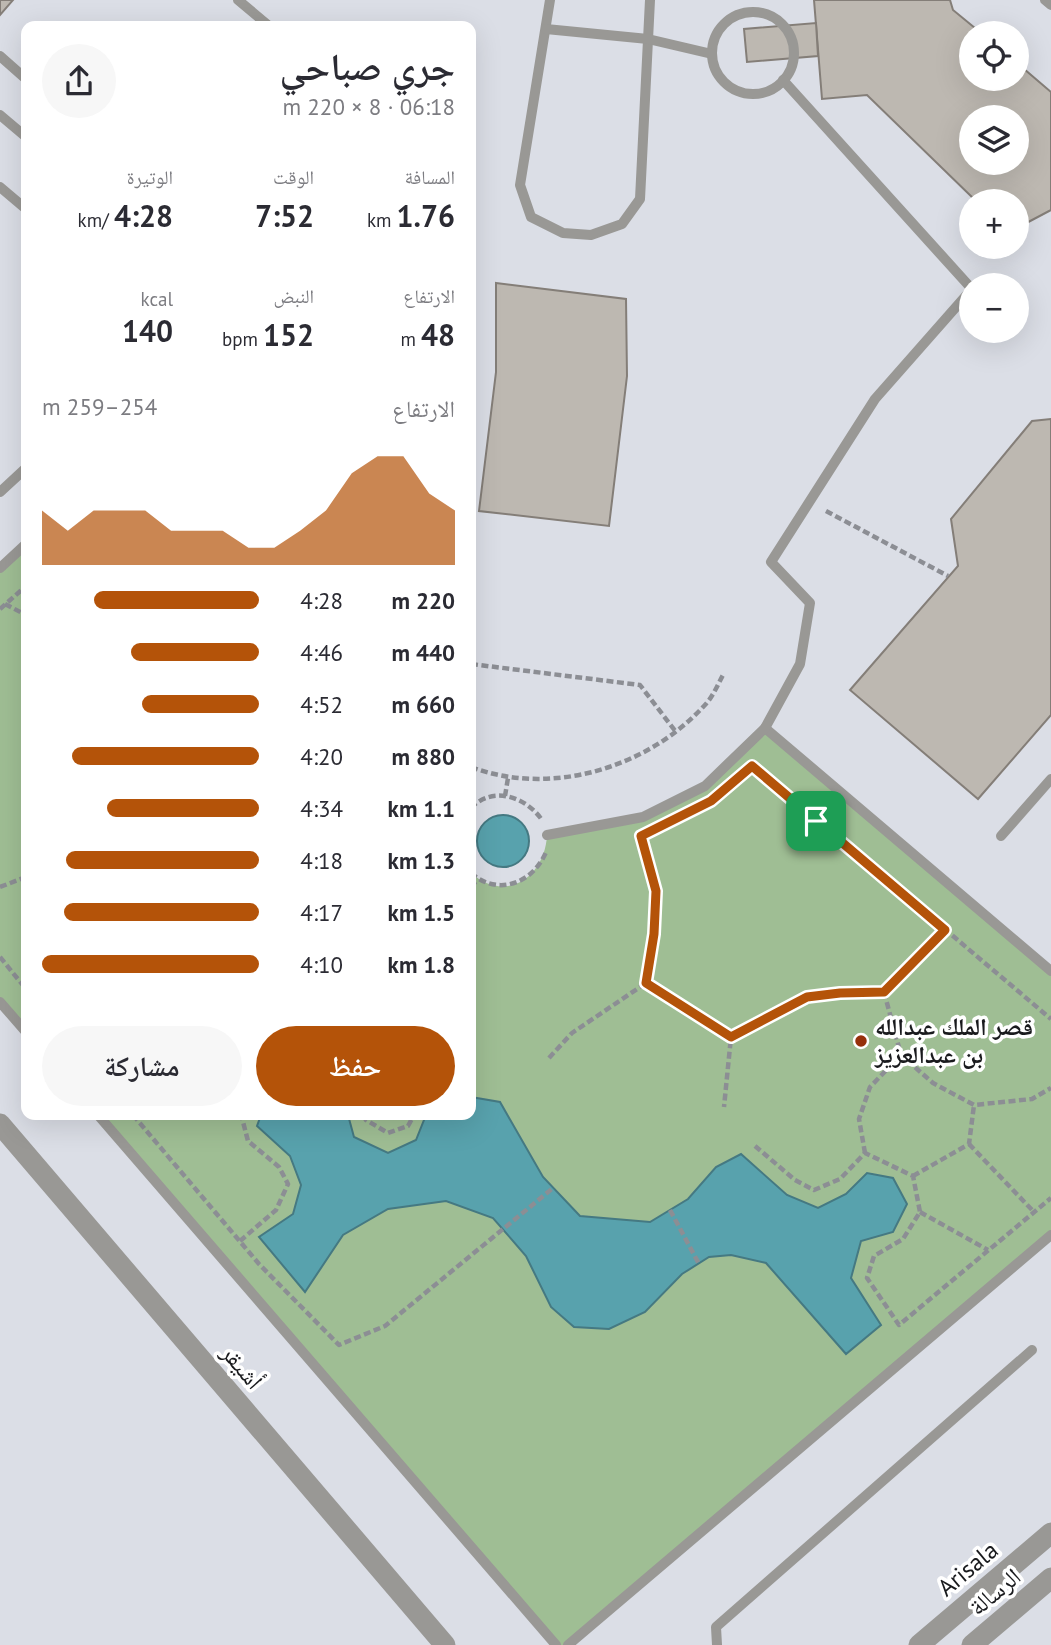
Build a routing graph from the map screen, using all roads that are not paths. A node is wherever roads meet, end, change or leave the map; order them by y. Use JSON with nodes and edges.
{"nodes":[{"id":1,"x":238,"y":0,"type":"edge"},
{"id":2,"x":550,"y":0,"type":"edge"},
{"id":3,"x":650,"y":0,"type":"edge"},
{"id":4,"x":1045,"y":0,"type":"edge"},
{"id":5,"x":1051,"y":5,"type":"edge"},
{"id":6,"x":263,"y":21,"type":"edge"},
{"id":7,"x":546,"y":29,"type":"junction"},
{"id":8,"x":648,"y":39,"type":"junction"},
{"id":9,"x":712,"y":54,"type":"junction"},
{"id":10,"x":0,"y":56,"type":"edge"},
{"id":11,"x":21,"y":75,"type":"edge"},
{"id":12,"x":783,"y":80,"type":"junction"},
{"id":13,"x":0,"y":115,"type":"edge"},
{"id":14,"x":21,"y":133,"type":"edge"},
{"id":15,"x":0,"y":187,"type":"edge"},
{"id":16,"x":21,"y":205,"type":"edge"},
{"id":17,"x":959,"y":276,"type":"edge"},
{"id":18,"x":959,"y":303,"type":"edge"},
{"id":19,"x":21,"y":473,"type":"edge"},
{"id":20,"x":0,"y":492,"type":"edge"},
{"id":21,"x":21,"y":549,"type":"edge"},
{"id":22,"x":0,"y":568,"type":"edge"},
{"id":23,"x":765,"y":728,"type":"junction"},
{"id":24,"x":1051,"y":779,"type":"edge"},
{"id":25,"x":547,"y":835,"type":"road end"},
{"id":26,"x":1001,"y":836,"type":"dead end"},
{"id":27,"x":1051,"y":971,"type":"edge"},
{"id":28,"x":0,"y":1002,"type":"edge"},
{"id":29,"x":21,"y":1026,"type":"edge"},
{"id":30,"x":102,"y":1120,"type":"edge"},
{"id":31,"x":0,"y":1124,"type":"edge"},
{"id":32,"x":1051,"y":1235,"type":"edge"},
{"id":33,"x":1032,"y":1350,"type":"dead end"},
{"id":34,"x":1051,"y":1533,"type":"edge"},
{"id":35,"x":1051,"y":1578,"type":"edge"},
{"id":36,"x":445,"y":1645,"type":"edge"},
{"id":37,"x":556,"y":1645,"type":"edge"},
{"id":38,"x":568,"y":1645,"type":"edge"},
{"id":39,"x":717,"y":1645,"type":"edge"},
{"id":40,"x":919,"y":1645,"type":"edge"},
{"id":41,"x":972,"y":1645,"type":"edge"}],
"edges":[{"from":1,"to":6,"type":"lane"},
{"from":2,"to":7,"type":"lane"},
{"from":3,"to":8,"type":"lane"},
{"from":4,"to":5,"type":"lane"},
{"from":7,"to":8,"type":"lane"},
{"from":7,"to":8,"type":"lane"},
{"from":8,"to":9,"type":"lane"},
{"from":9,"to":12,"type":"lane"},
{"from":9,"to":12,"type":"lane"},
{"from":10,"to":11,"type":"lane"},
{"from":12,"to":17,"type":"lane"},
{"from":13,"to":14,"type":"lane"},
{"from":15,"to":16,"type":"lane"},
{"from":18,"to":23,"type":"lane"},
{"from":19,"to":20,"type":"lane"},
{"from":21,"to":22,"type":"lane"},
{"from":23,"to":25,"type":"lane"},
{"from":23,"to":27,"type":"lane"},
{"from":24,"to":26,"type":"lane"},
{"from":28,"to":29,"type":"lane"},
{"from":30,"to":37,"type":"lane"},
{"from":31,"to":36,"type":"street","name":"أشيقر"},
{"from":32,"to":38,"type":"lane"},
{"from":33,"to":39,"type":"lane"},
{"from":34,"to":40,"type":"street","name":"Arisala"},
{"from":35,"to":41,"type":"street","name":"الرسالة"}]}
